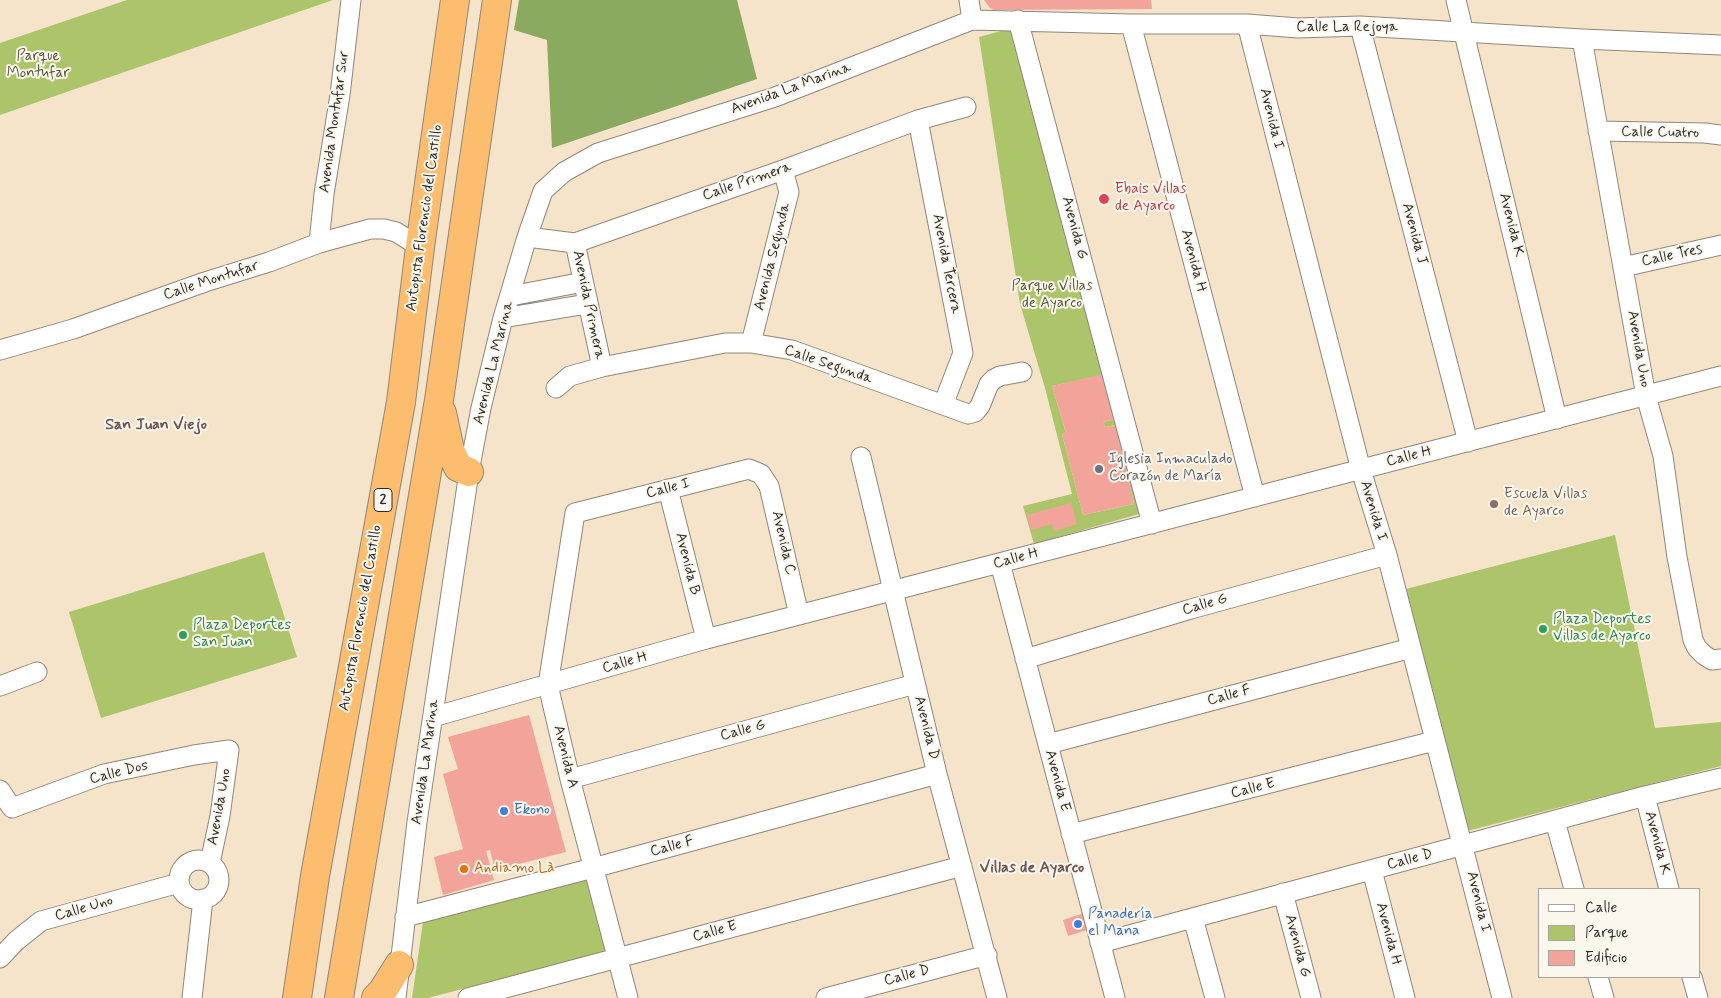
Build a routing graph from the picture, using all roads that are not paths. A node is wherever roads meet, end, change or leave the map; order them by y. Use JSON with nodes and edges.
{"nodes":[{"id":1,"x":351,"y":0,"type":"edge"},
{"id":2,"x":455,"y":0,"type":"edge"},
{"id":3,"x":497,"y":0,"type":"edge"},
{"id":4,"x":969,"y":0,"type":"edge"},
{"id":5,"x":1456,"y":0,"type":"edge"},
{"id":6,"x":972,"y":20,"type":"junction"},
{"id":7,"x":1018,"y":20,"type":"junction"},
{"id":8,"x":1131,"y":24,"type":"junction"},
{"id":9,"x":1247,"y":24,"type":"junction"},
{"id":10,"x":1360,"y":26,"type":"junction"},
{"id":11,"x":1465,"y":32,"type":"junction"},
{"id":12,"x":1582,"y":39,"type":"junction"},
{"id":13,"x":1721,"y":45,"type":"edge"},
{"id":14,"x":966,"y":108,"type":"dead end"},
{"id":15,"x":918,"y":120,"type":"junction"},
{"id":16,"x":1598,"y":131,"type":"junction"},
{"id":17,"x":1721,"y":135,"type":"edge"},
{"id":18,"x":783,"y":170,"type":"junction"},
{"id":19,"x":527,"y":237,"type":"junction"},
{"id":20,"x":319,"y":243,"type":"junction"},
{"id":21,"x":575,"y":243,"type":"junction"},
{"id":22,"x":1721,"y":245,"type":"edge"},
{"id":23,"x":420,"y":247,"type":"junction"},
{"id":24,"x":1622,"y":267,"type":"junction"},
{"id":25,"x":583,"y":282,"type":"junction"},
{"id":26,"x":511,"y":296,"type":"junction"},
{"id":27,"x":587,"y":304,"type":"junction"},
{"id":28,"x":503,"y":318,"type":"junction"},
{"id":29,"x":751,"y":343,"type":"junction"},
{"id":30,"x":0,"y":350,"type":"edge"},
{"id":31,"x":602,"y":367,"type":"junction"},
{"id":32,"x":1022,"y":372,"type":"dead end"},
{"id":33,"x":1721,"y":376,"type":"edge"},
{"id":34,"x":556,"y":388,"type":"dead end"},
{"id":35,"x":1646,"y":396,"type":"junction"},
{"id":36,"x":439,"y":400,"type":"junction"},
{"id":37,"x":943,"y":405,"type":"junction"},
{"id":38,"x":1557,"y":419,"type":"junction"},
{"id":39,"x":1468,"y":442,"type":"junction"},
{"id":40,"x":860,"y":457,"type":"dead end"},
{"id":41,"x":1361,"y":470,"type":"junction"},
{"id":42,"x":469,"y":472,"type":"junction"},
{"id":43,"x":761,"y":474,"type":"joint"},
{"id":44,"x":668,"y":489,"type":"junction"},
{"id":45,"x":1255,"y":497,"type":"junction"},
{"id":46,"x":575,"y":513,"type":"joint"},
{"id":47,"x":1152,"y":524,"type":"junction"},
{"id":48,"x":1387,"y":555,"type":"junction"},
{"id":49,"x":1000,"y":563,"type":"junction"},
{"id":50,"x":893,"y":591,"type":"junction"},
{"id":51,"x":799,"y":615,"type":"junction"},
{"id":52,"x":706,"y":639,"type":"junction"},
{"id":53,"x":1411,"y":648,"type":"junction"},
{"id":54,"x":1712,"y":657,"type":"edge"},
{"id":55,"x":1025,"y":658,"type":"junction"},
{"id":56,"x":36,"y":672,"type":"dead end"},
{"id":57,"x":916,"y":684,"type":"junction"},
{"id":58,"x":548,"y":685,"type":"junction"},
{"id":59,"x":0,"y":686,"type":"edge"},
{"id":60,"x":433,"y":716,"type":"junction"},
{"id":61,"x":1434,"y":741,"type":"junction"},
{"id":62,"x":1048,"y":744,"type":"junction"},
{"id":63,"x":229,"y":750,"type":"joint"},
{"id":64,"x":937,"y":774,"type":"junction"},
{"id":65,"x":570,"y":778,"type":"junction"},
{"id":66,"x":1721,"y":778,"type":"edge"},
{"id":67,"x":0,"y":790,"type":"edge"},
{"id":68,"x":1645,"y":796,"type":"junction"},
{"id":69,"x":1555,"y":821,"type":"junction"},
{"id":70,"x":1071,"y":834,"type":"junction"},
{"id":71,"x":1464,"y":845,"type":"junction"},
{"id":72,"x":210,"y":863,"type":"junction"},
{"id":73,"x":962,"y":866,"type":"junction"},
{"id":74,"x":593,"y":868,"type":"junction"},
{"id":75,"x":1372,"y":870,"type":"junction"},
{"id":76,"x":179,"y":883,"type":"junction"},
{"id":77,"x":1574,"y":888,"type":"edge"},
{"id":78,"x":1669,"y":888,"type":"edge"},
{"id":79,"x":1283,"y":893,"type":"junction"},
{"id":80,"x":203,"y":899,"type":"junction"},
{"id":81,"x":405,"y":917,"type":"junction"},
{"id":82,"x":1193,"y":918,"type":"junction"},
{"id":83,"x":1100,"y":943,"type":"junction"},
{"id":84,"x":987,"y":954,"type":"junction"},
{"id":85,"x":0,"y":958,"type":"edge"},
{"id":86,"x":617,"y":958,"type":"junction"},
{"id":87,"x":399,"y":966,"type":"junction"},
{"id":88,"x":1598,"y":978,"type":"edge"},
{"id":89,"x":1692,"y":978,"type":"edge"},
{"id":90,"x":189,"y":997,"type":"edge"},
{"id":91,"x":297,"y":998,"type":"edge"},
{"id":92,"x":339,"y":998,"type":"edge"},
{"id":93,"x":376,"y":998,"type":"edge"},
{"id":94,"x":396,"y":998,"type":"edge"},
{"id":95,"x":468,"y":998,"type":"edge"},
{"id":96,"x":628,"y":998,"type":"edge"},
{"id":97,"x":826,"y":998,"type":"edge"},
{"id":98,"x":997,"y":998,"type":"edge"},
{"id":99,"x":1115,"y":998,"type":"edge"},
{"id":100,"x":1215,"y":998,"type":"edge"},
{"id":101,"x":1311,"y":998,"type":"edge"},
{"id":102,"x":1405,"y":998,"type":"edge"},
{"id":103,"x":1502,"y":998,"type":"edge"},
{"id":104,"x":1604,"y":998,"type":"edge"},
{"id":105,"x":1698,"y":998,"type":"edge"}],
"edges":[{"from":1,"to":20,"type":"street","name":"Avenida Montufar Sur"},
{"from":2,"to":23,"type":"highway","name":"Autopista Florencio del Castillo","number":"2"},
{"from":3,"to":36,"type":"highway"},
{"from":4,"to":6,"type":"street"},
{"from":5,"to":11,"type":"street","name":"Avenida K"},
{"from":6,"to":7,"type":"street","name":"Calle La Rejoya"},
{"from":6,"to":19,"type":"street","name":"Avenida La Marina"},
{"from":7,"to":8,"type":"street","name":"Calle La Rejoya"},
{"from":7,"to":47,"type":"street","name":"Avenida G"},
{"from":8,"to":9,"type":"street","name":"Calle La Rejoya"},
{"from":8,"to":45,"type":"street","name":"Avenida H"},
{"from":9,"to":10,"type":"street","name":"Calle La Rejoya"},
{"from":9,"to":41,"type":"street","name":"Avenida I"},
{"from":10,"to":11,"type":"street","name":"Calle La Rejoya"},
{"from":10,"to":39,"type":"street","name":"Avenida J"},
{"from":11,"to":12,"type":"street","name":"Calle La Rejoya"},
{"from":11,"to":38,"type":"street","name":"Avenida K"},
{"from":12,"to":13,"type":"street","name":"Calle La Rejoya"},
{"from":12,"to":16,"type":"street","name":"Avenida Uno"},
{"from":14,"to":15,"type":"street","name":"Calle Primera"},
{"from":15,"to":18,"type":"street","name":"Calle Primera"},
{"from":15,"to":37,"type":"street","name":"Avenida Tercera"},
{"from":16,"to":17,"type":"street","name":"Calle Cuatro"},
{"from":16,"to":24,"type":"street","name":"Avenida Uno"},
{"from":18,"to":21,"type":"street","name":"Calle Primera"},
{"from":18,"to":29,"type":"street","name":"Avenida Segunda"},
{"from":19,"to":21,"type":"street","name":"Calle Primera"},
{"from":19,"to":26,"type":"street","name":"Avenida La Marina"},
{"from":20,"to":23,"type":"street","name":"Calle Montufar"},
{"from":20,"to":30,"type":"street","name":"Calle Montufar"},
{"from":21,"to":25,"type":"street","name":"Avenida Primera"},
{"from":22,"to":24,"type":"street","name":"Calle Tres"},
{"from":23,"to":91,"type":"highway","name":"Autopista Florencio del Castillo","number":"2"},
{"from":24,"to":35,"type":"street","name":"Avenida Uno"},
{"from":25,"to":26,"type":"street"},
{"from":25,"to":27,"type":"street","name":"Avenida Primera"},
{"from":26,"to":28,"type":"street","name":"Avenida La Marina"},
{"from":27,"to":28,"type":"street"},
{"from":27,"to":31,"type":"street","name":"Avenida Primera"},
{"from":28,"to":42,"type":"street","name":"Avenida La Marina"},
{"from":29,"to":31,"type":"street","name":"Calle Segunda"},
{"from":29,"to":37,"type":"street","name":"Calle Segunda"},
{"from":31,"to":34,"type":"street","name":"Calle Segunda"},
{"from":32,"to":37,"type":"street","name":"Calle Segunda"},
{"from":33,"to":35,"type":"street"},
{"from":35,"to":38,"type":"street","name":"Calle H"},
{"from":35,"to":54,"type":"street","name":"Avenida Uno"},
{"from":36,"to":42,"type":"highway"},
{"from":36,"to":92,"type":"highway"},
{"from":38,"to":39,"type":"street","name":"Calle H"},
{"from":39,"to":41,"type":"street","name":"Calle H"},
{"from":40,"to":50,"type":"street","name":"Avenida D"},
{"from":41,"to":45,"type":"street","name":"Calle H"},
{"from":41,"to":48,"type":"street","name":"Avenida I"},
{"from":42,"to":60,"type":"street","name":"Avenida La Marina"},
{"from":43,"to":44,"type":"street","name":"Calle I"},
{"from":43,"to":51,"type":"street","name":"Avenida C"},
{"from":44,"to":46,"type":"street","name":"Calle I"},
{"from":44,"to":52,"type":"street","name":"Avenida B"},
{"from":45,"to":47,"type":"street","name":"Calle H"},
{"from":46,"to":58,"type":"street","name":"Avenida A"},
{"from":47,"to":49,"type":"street","name":"Calle H"},
{"from":48,"to":53,"type":"street","name":"Avenida I"},
{"from":48,"to":55,"type":"street","name":"Calle G"},
{"from":49,"to":50,"type":"street","name":"Calle H"},
{"from":49,"to":55,"type":"street","name":"Avenida E"},
{"from":50,"to":51,"type":"street","name":"Calle H"},
{"from":50,"to":57,"type":"street","name":"Avenida D"},
{"from":51,"to":52,"type":"street","name":"Calle H"},
{"from":52,"to":58,"type":"street","name":"Calle H"},
{"from":53,"to":61,"type":"street","name":"Avenida I"},
{"from":53,"to":62,"type":"street","name":"Calle F"},
{"from":55,"to":62,"type":"street","name":"Avenida E"},
{"from":56,"to":59,"type":"street"},
{"from":57,"to":64,"type":"street","name":"Avenida D"},
{"from":57,"to":65,"type":"street","name":"Calle G"},
{"from":58,"to":60,"type":"street","name":"Calle H"},
{"from":58,"to":65,"type":"street","name":"Avenida A"},
{"from":60,"to":81,"type":"street","name":"Avenida La Marina"},
{"from":61,"to":70,"type":"street","name":"Calle E"},
{"from":61,"to":71,"type":"street","name":"Avenida I"},
{"from":62,"to":70,"type":"street","name":"Avenida E"},
{"from":63,"to":67,"type":"street","name":"Calle Dos"},
{"from":63,"to":72,"type":"street","name":"Avenida Uno"},
{"from":64,"to":73,"type":"street","name":"Avenida D"},
{"from":64,"to":74,"type":"street","name":"Calle F"},
{"from":65,"to":74,"type":"street","name":"Avenida A"},
{"from":66,"to":68,"type":"street","name":"Calle D"},
{"from":68,"to":69,"type":"street","name":"Calle D"},
{"from":68,"to":78,"type":"street","name":"Avenida K"},
{"from":69,"to":71,"type":"street","name":"Calle D"},
{"from":69,"to":77,"type":"street"},
{"from":70,"to":83,"type":"street","name":"Avenida E"},
{"from":71,"to":75,"type":"street","name":"Calle D"},
{"from":71,"to":103,"type":"street","name":"Avenida I"},
{"from":72,"to":76,"type":"street"},
{"from":72,"to":80,"type":"street"},
{"from":73,"to":84,"type":"street","name":"Avenida D"},
{"from":73,"to":86,"type":"street","name":"Calle E"},
{"from":74,"to":81,"type":"street","name":"Calle F"},
{"from":74,"to":86,"type":"street","name":"Avenida A"},
{"from":75,"to":79,"type":"street","name":"Calle D"},
{"from":75,"to":102,"type":"street","name":"Avenida H"},
{"from":76,"to":80,"type":"street"},
{"from":76,"to":85,"type":"street","name":"Calle Uno"},
{"from":79,"to":82,"type":"street","name":"Calle D"},
{"from":79,"to":101,"type":"street","name":"Avenida G"},
{"from":80,"to":90,"type":"street"},
{"from":81,"to":87,"type":"street","name":"Avenida La Marina"},
{"from":82,"to":83,"type":"street","name":"Calle D"},
{"from":82,"to":100,"type":"street"},
{"from":83,"to":99,"type":"street","name":"Avenida E"},
{"from":84,"to":97,"type":"street","name":"Calle D"},
{"from":84,"to":98,"type":"street","name":"Avenida D"},
{"from":86,"to":95,"type":"street","name":"Calle E"},
{"from":86,"to":96,"type":"street","name":"Avenida A"},
{"from":87,"to":93,"type":"highway"},
{"from":87,"to":94,"type":"street","name":"Avenida La Marina"},
{"from":88,"to":104,"type":"street"},
{"from":89,"to":105,"type":"street"}]}
